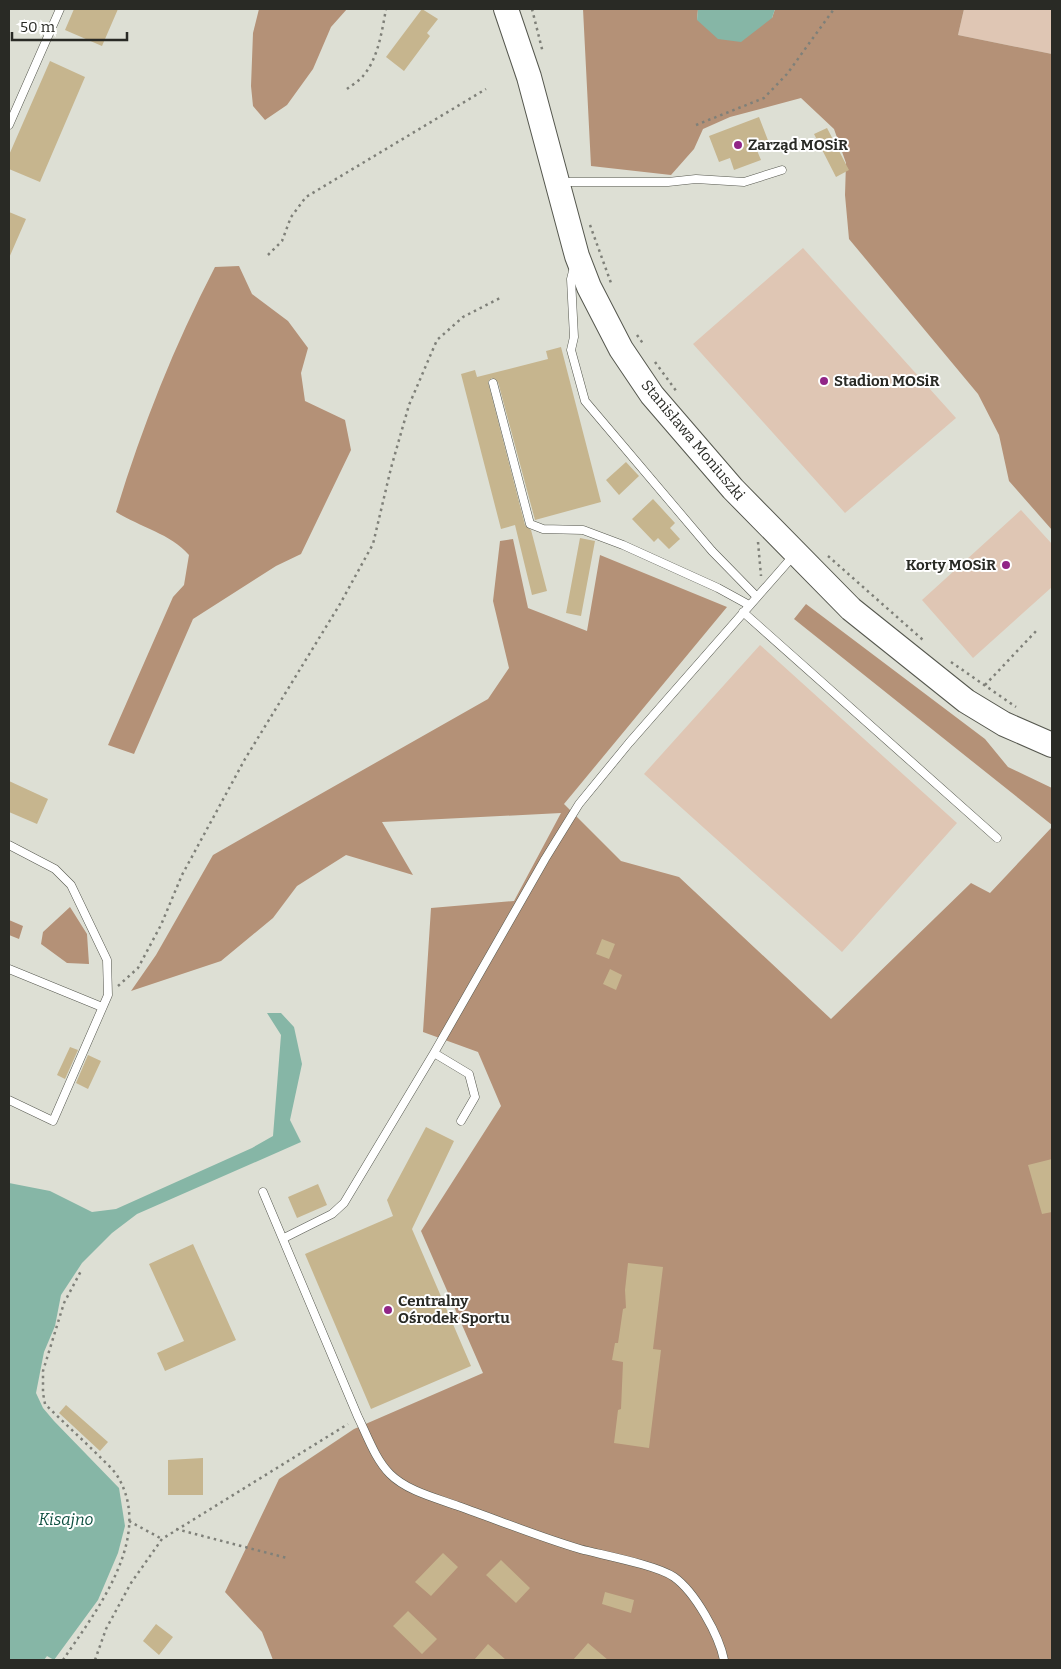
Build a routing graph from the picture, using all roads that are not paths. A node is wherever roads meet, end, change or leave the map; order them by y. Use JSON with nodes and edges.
{"nodes":[{"id":1,"x":60,"y":9,"type":"edge"},
{"id":2,"x":506,"y":9,"type":"edge"},
{"id":3,"x":9,"y":125,"type":"edge"},
{"id":4,"x":782,"y":170,"type":"dead end"},
{"id":5,"x":558,"y":182,"type":"junction"},
{"id":6,"x":577,"y":256,"type":"junction"},
{"id":7,"x":493,"y":383,"type":"dead end"},
{"id":8,"x":796,"y":554,"type":"junction"},
{"id":9,"x":756,"y":597,"type":"junction"},
{"id":10,"x":749,"y":606,"type":"junction"},
{"id":11,"x":743,"y":612,"type":"junction"},
{"id":12,"x":1052,"y":745,"type":"edge"},
{"id":13,"x":997,"y":838,"type":"dead end"},
{"id":14,"x":9,"y":845,"type":"edge"},
{"id":15,"x":9,"y":969,"type":"edge"},
{"id":16,"x":102,"y":1007,"type":"junction"},
{"id":17,"x":434,"y":1053,"type":"junction"},
{"id":18,"x":9,"y":1100,"type":"edge"},
{"id":19,"x":461,"y":1121,"type":"dead end"},
{"id":20,"x":263,"y":1192,"type":"dead end"},
{"id":21,"x":284,"y":1238,"type":"junction"},
{"id":22,"x":724,"y":1660,"type":"edge"}],
"edges":[{"from":1,"to":3,"type":"lane"},
{"from":2,"to":5,"type":"main road","name":"Stanisława Moniuszki"},
{"from":4,"to":5,"type":"lane"},
{"from":5,"to":6,"type":"main road","name":"Stanisława Moniuszki"},
{"from":6,"to":8,"type":"main road","name":"Stanisława Moniuszki"},
{"from":6,"to":9,"type":"lane"},
{"from":7,"to":10,"type":"lane"},
{"from":8,"to":9,"type":"lane"},
{"from":8,"to":12,"type":"main road","name":"Stanisława Moniuszki"},
{"from":9,"to":10,"type":"lane"},
{"from":10,"to":11,"type":"lane"},
{"from":11,"to":13,"type":"lane"},
{"from":11,"to":17,"type":"lane"},
{"from":14,"to":16,"type":"lane"},
{"from":15,"to":16,"type":"lane"},
{"from":16,"to":18,"type":"lane"},
{"from":17,"to":19,"type":"lane"},
{"from":17,"to":21,"type":"lane"},
{"from":20,"to":21,"type":"lane"},
{"from":21,"to":22,"type":"lane"}]}
